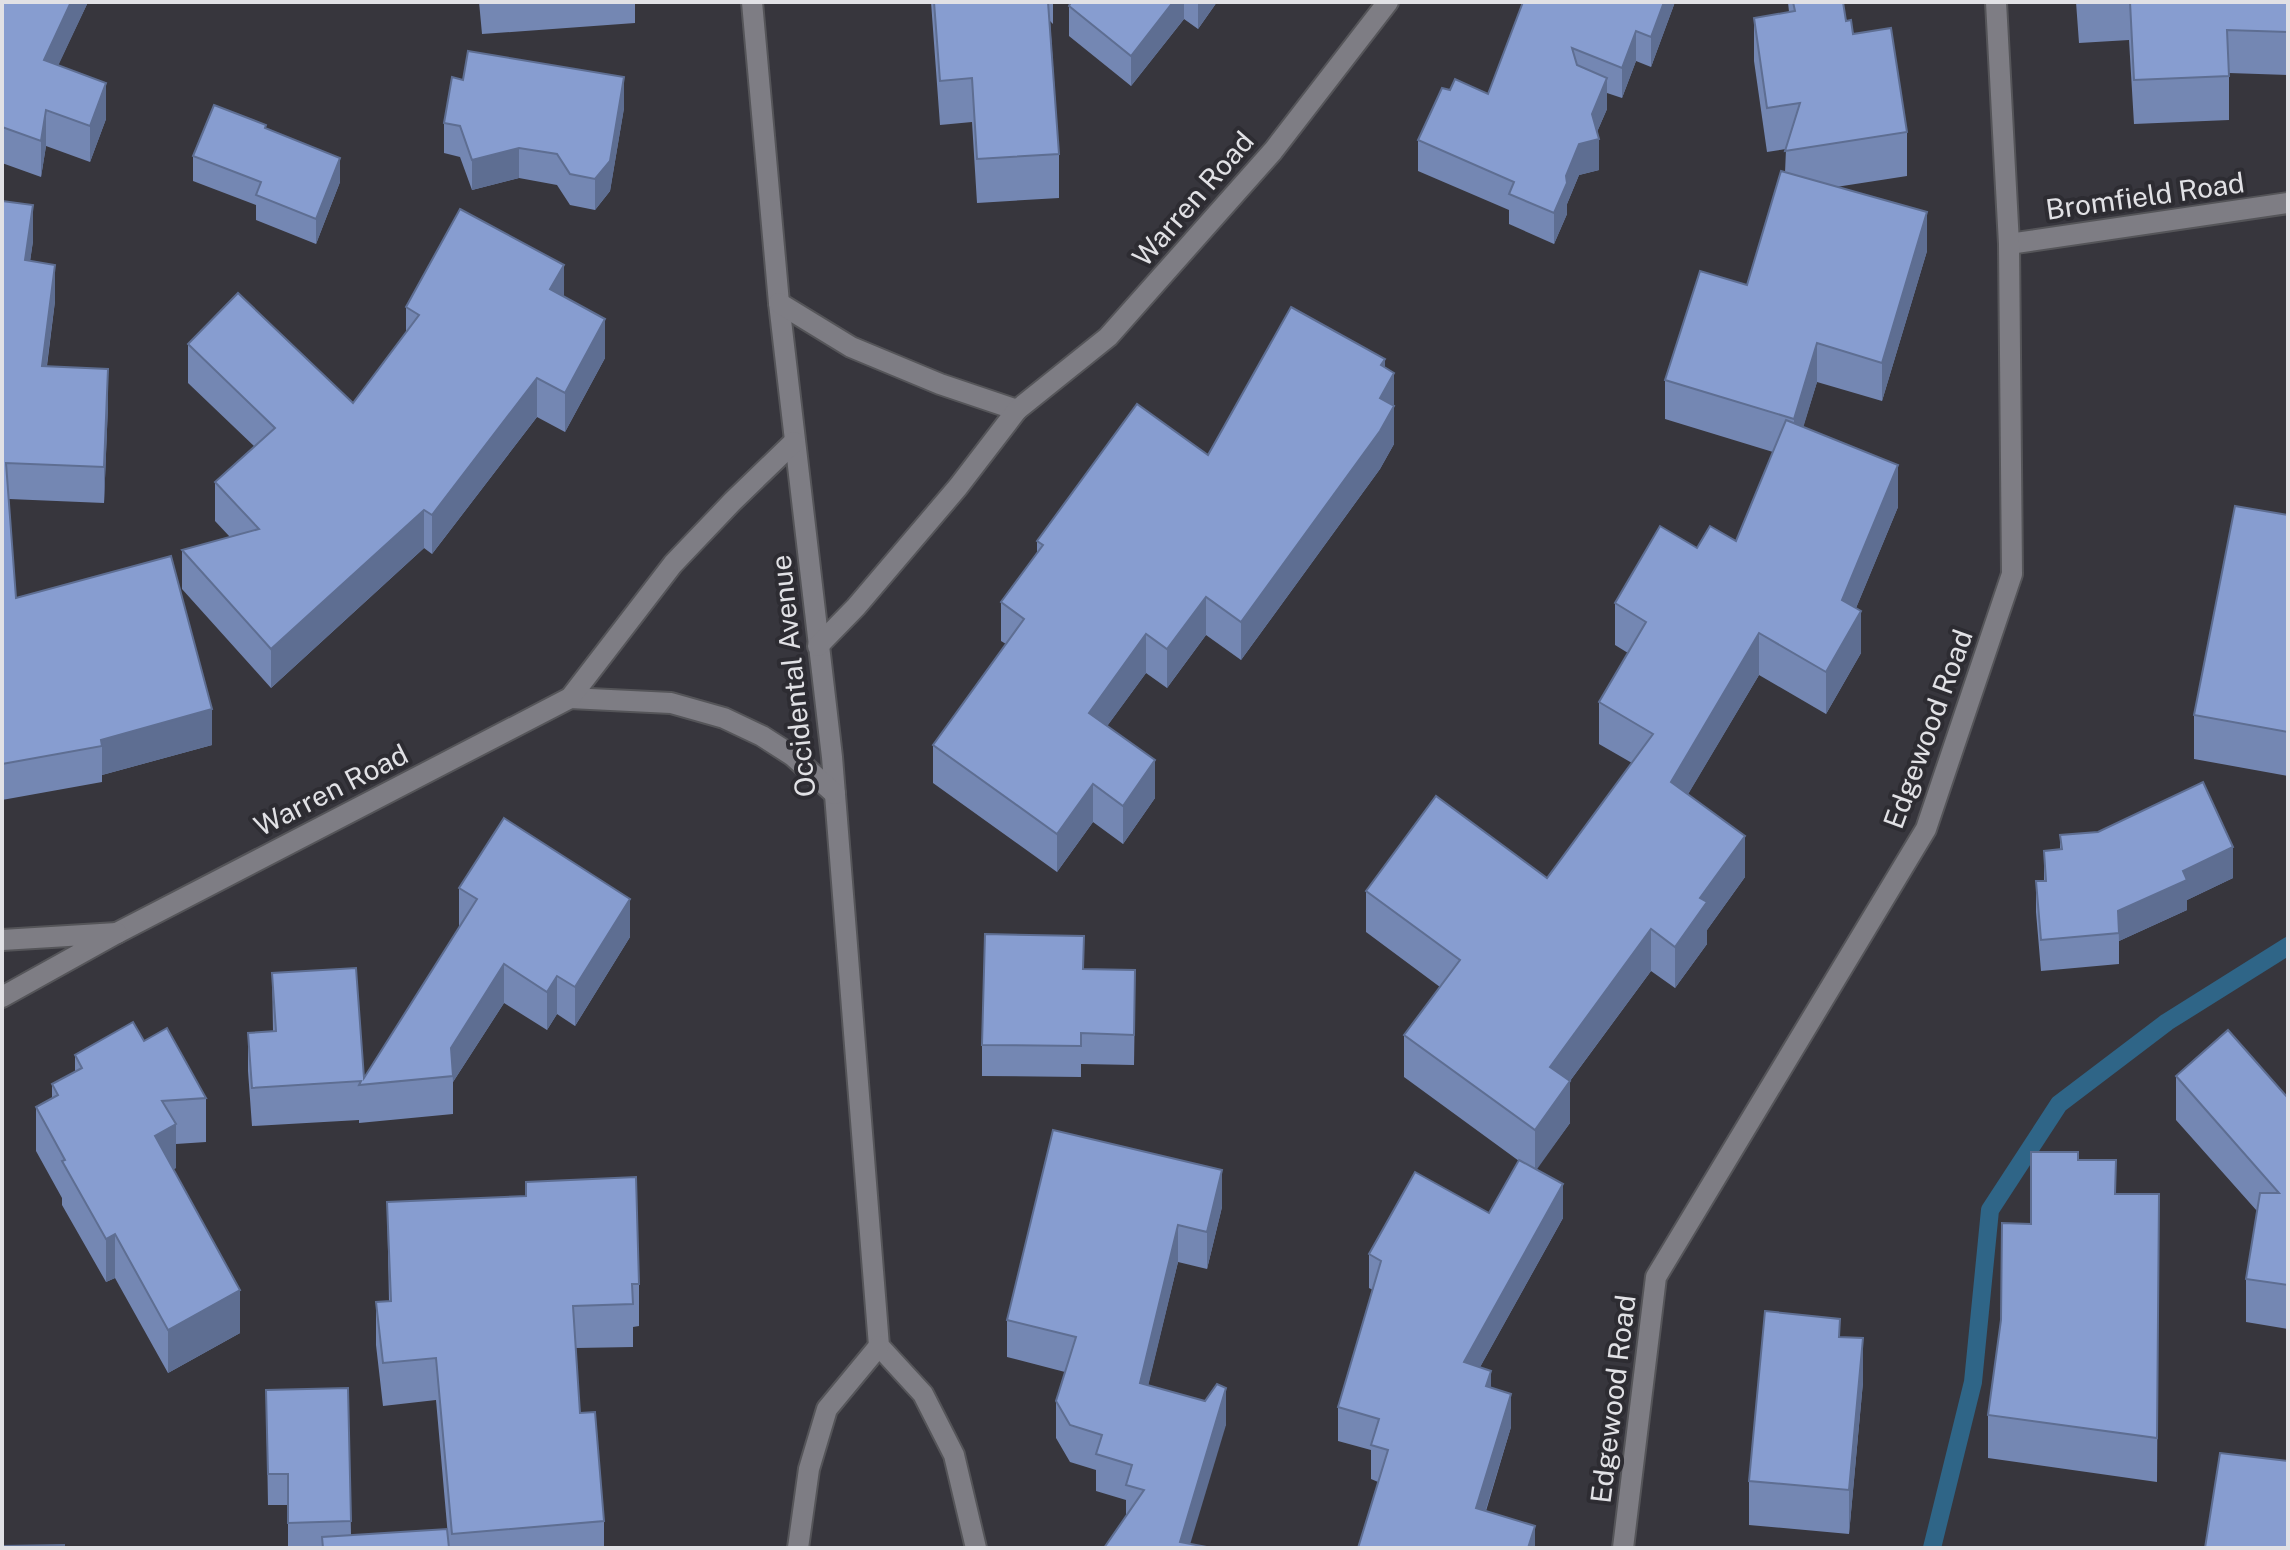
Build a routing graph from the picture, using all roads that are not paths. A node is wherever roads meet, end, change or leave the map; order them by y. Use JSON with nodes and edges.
{"nodes":[{"id":1,"x":752,"y":2,"type":"edge"},
{"id":2,"x":1388,"y":2,"type":"edge"},
{"id":3,"x":1996,"y":2,"type":"edge"},
{"id":4,"x":2288,"y":203,"type":"edge"},
{"id":5,"x":2009,"y":244,"type":"junction"},
{"id":6,"x":779,"y":303,"type":"junction"},
{"id":7,"x":1017,"y":410,"type":"junction"},
{"id":8,"x":794,"y":442,"type":"junction"},
{"id":9,"x":818,"y":646,"type":"junction"},
{"id":10,"x":570,"y":698,"type":"junction"},
{"id":11,"x":835,"y":794,"type":"junction"},
{"id":12,"x":117,"y":933,"type":"junction"},
{"id":13,"x":2,"y":940,"type":"edge"},
{"id":14,"x":2,"y":997,"type":"edge"},
{"id":15,"x":879,"y":1346,"type":"junction"},
{"id":16,"x":798,"y":1548,"type":"edge"},
{"id":17,"x":976,"y":1548,"type":"edge"},
{"id":18,"x":1623,"y":1548,"type":"edge"}],
"edges":[{"from":1,"to":6,"type":"street","name":"Occidental Avenue"},
{"from":2,"to":7,"type":"street","name":"Warren Road"},
{"from":3,"to":5,"type":"street","name":"Edgewood Road"},
{"from":4,"to":5,"type":"street","name":"Bromfield Road"},
{"from":5,"to":18,"type":"street","name":"Edgewood Road"},
{"from":6,"to":7,"type":"street"},
{"from":6,"to":8,"type":"street","name":"Occidental Avenue"},
{"from":7,"to":9,"type":"street","name":"Warren Road"},
{"from":8,"to":9,"type":"street","name":"Occidental Avenue"},
{"from":8,"to":10,"type":"street","name":"Warren Road"},
{"from":9,"to":11,"type":"street","name":"Occidental Avenue"},
{"from":10,"to":11,"type":"street"},
{"from":10,"to":12,"type":"street","name":"Warren Road"},
{"from":11,"to":15,"type":"street","name":"Occidental Avenue"},
{"from":12,"to":13,"type":"street","name":"Warren Road"},
{"from":12,"to":14,"type":"street","name":"Warren Road"},
{"from":15,"to":16,"type":"street"},
{"from":15,"to":17,"type":"street"}]}
